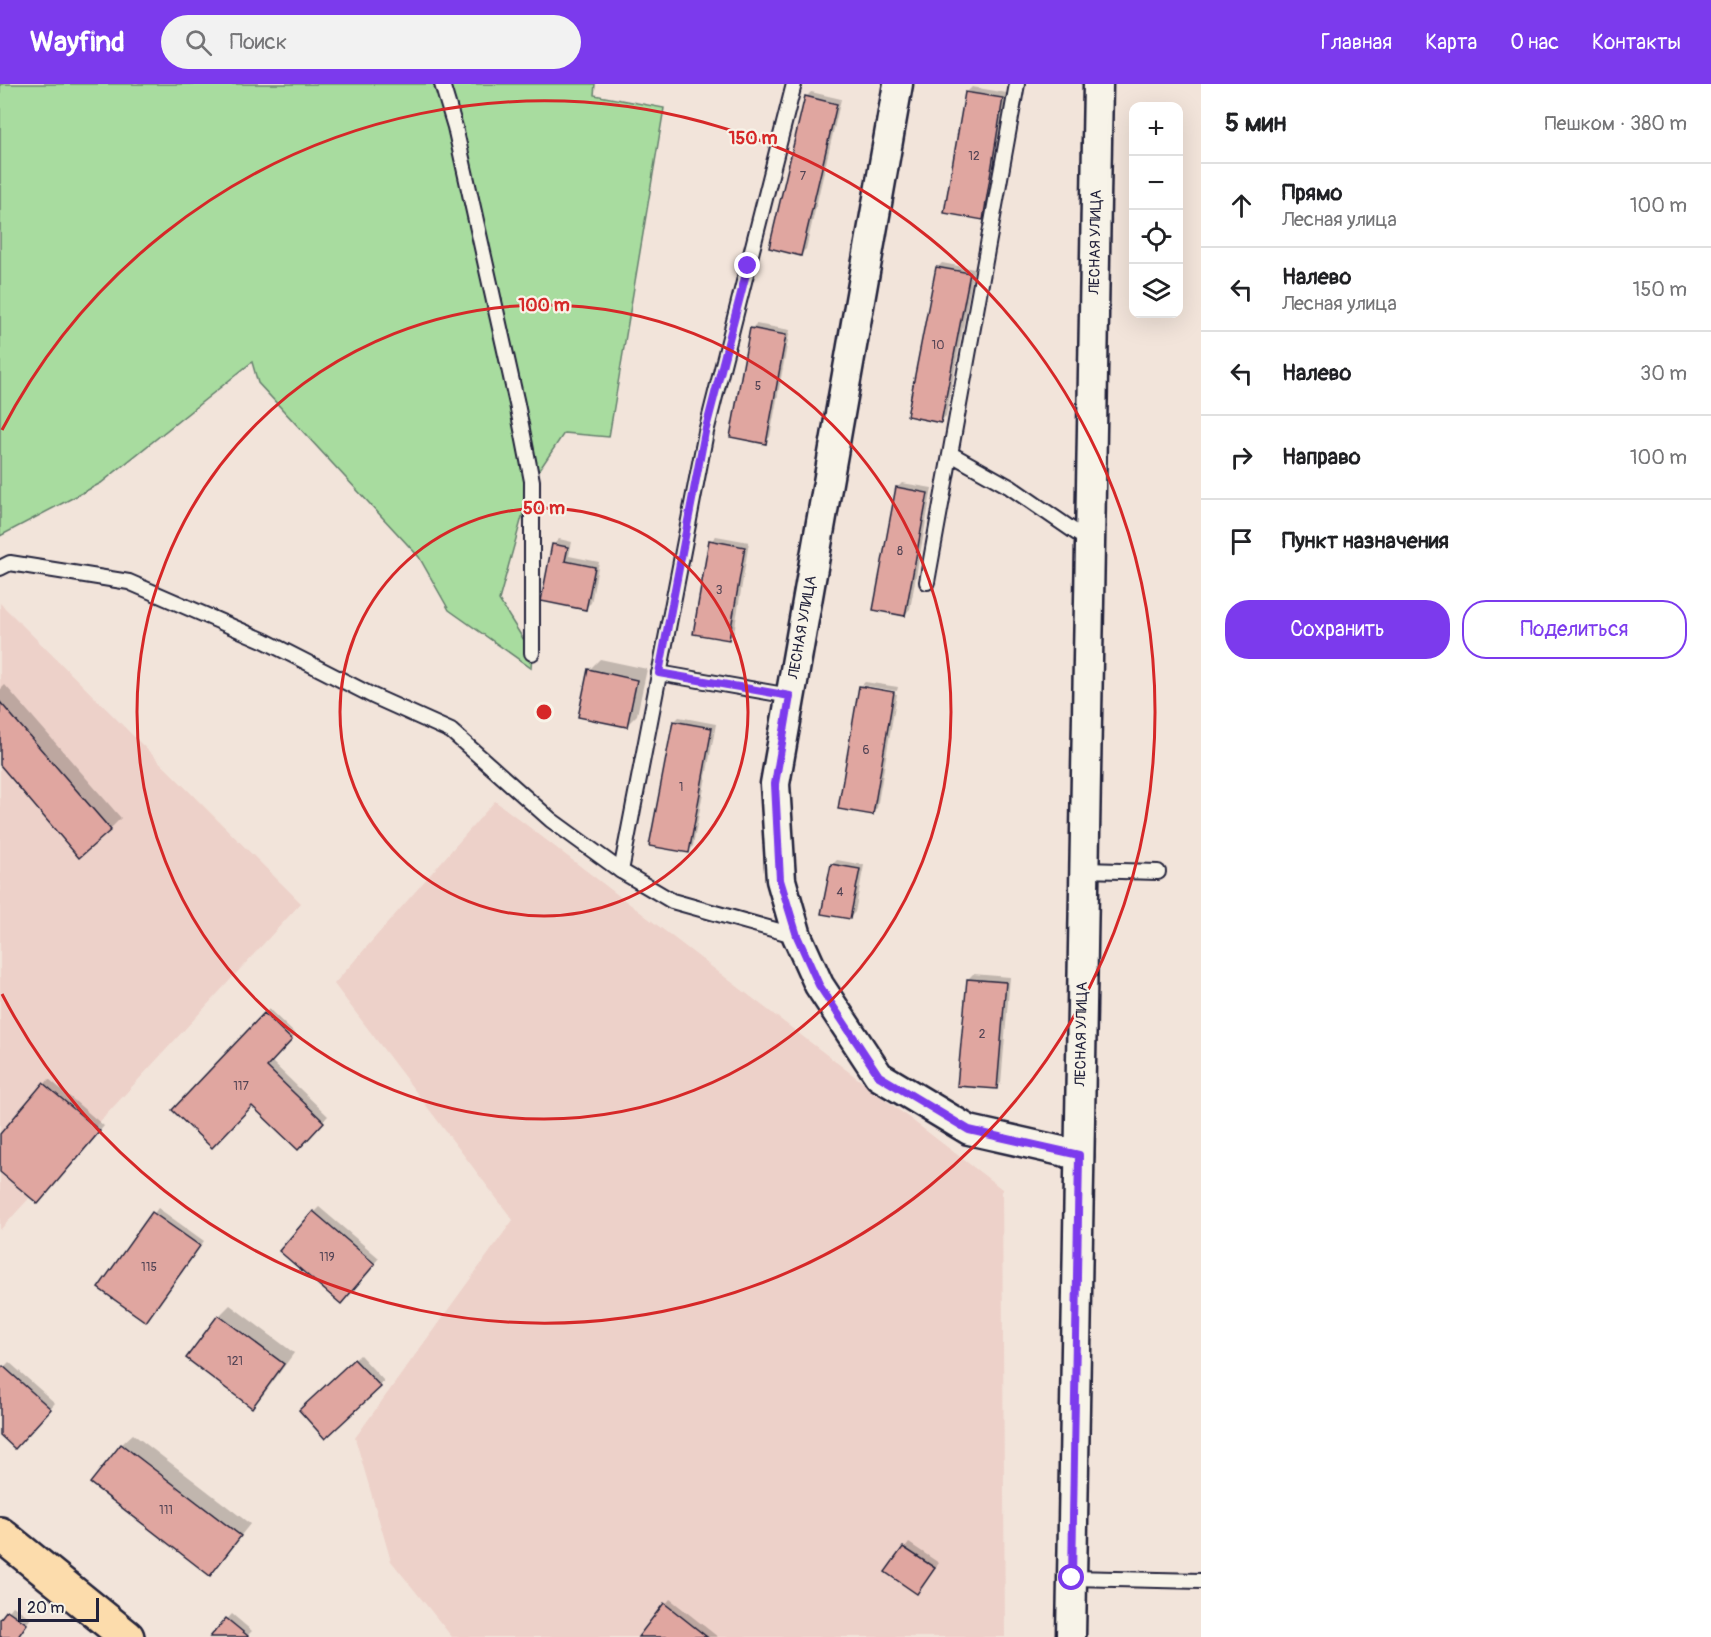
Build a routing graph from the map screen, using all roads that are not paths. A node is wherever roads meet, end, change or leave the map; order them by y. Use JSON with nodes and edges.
{"nodes":[{"id":1,"x":442,"y":84,"type":"edge"},
{"id":2,"x":794,"y":84,"type":"edge"},
{"id":3,"x":898,"y":84,"type":"edge"},
{"id":4,"x":1017,"y":84,"type":"edge"},
{"id":5,"x":1098,"y":84,"type":"edge"},
{"id":6,"x":951,"y":454,"type":"junction"},
{"id":7,"x":1090,"y":542,"type":"junction"},
{"id":8,"x":0,"y":568,"type":"edge"},
{"id":9,"x":927,"y":582,"type":"dead end"},
{"id":10,"x":532,"y":653,"type":"dead end"},
{"id":11,"x":659,"y":673,"type":"junction"},
{"id":12,"x":790,"y":696,"type":"junction"},
{"id":13,"x":1084,"y":870,"type":"junction"},
{"id":14,"x":621,"y":871,"type":"junction"},
{"id":15,"x":1158,"y":872,"type":"dead end"},
{"id":16,"x":797,"y":936,"type":"junction"},
{"id":17,"x":1079,"y":1155,"type":"junction"},
{"id":18,"x":0,"y":1534,"type":"edge"},
{"id":19,"x":1072,"y":1578,"type":"junction"},
{"id":20,"x":1201,"y":1581,"type":"edge"},
{"id":21,"x":127,"y":1637,"type":"edge"},
{"id":22,"x":1071,"y":1637,"type":"edge"}],
"edges":[{"from":1,"to":10,"type":"lane"},
{"from":2,"to":11,"type":"lane"},
{"from":3,"to":12,"type":"street","name":"ЛЕСНАЯ УЛИЦА"},
{"from":4,"to":6,"type":"lane"},
{"from":5,"to":7,"type":"street","name":"ЛЕСНАЯ УЛИЦА"},
{"from":6,"to":7,"type":"lane"},
{"from":6,"to":9,"type":"lane"},
{"from":7,"to":13,"type":"street","name":"ЛЕСНАЯ УЛИЦА"},
{"from":8,"to":14,"type":"lane"},
{"from":11,"to":12,"type":"lane"},
{"from":11,"to":14,"type":"lane"},
{"from":12,"to":16,"type":"street","name":"ЛЕСНАЯ УЛИЦА"},
{"from":13,"to":15,"type":"lane"},
{"from":13,"to":17,"type":"street","name":"ЛЕСНАЯ УЛИЦА"},
{"from":14,"to":16,"type":"lane"},
{"from":16,"to":17,"type":"street","name":"ЛЕСНАЯ УЛИЦА"},
{"from":17,"to":19,"type":"street","name":"ЛЕСНАЯ УЛИЦА"},
{"from":18,"to":21,"type":"highway"},
{"from":19,"to":20,"type":"lane"},
{"from":19,"to":22,"type":"street","name":"ЛЕСНАЯ УЛИЦА"}]}
